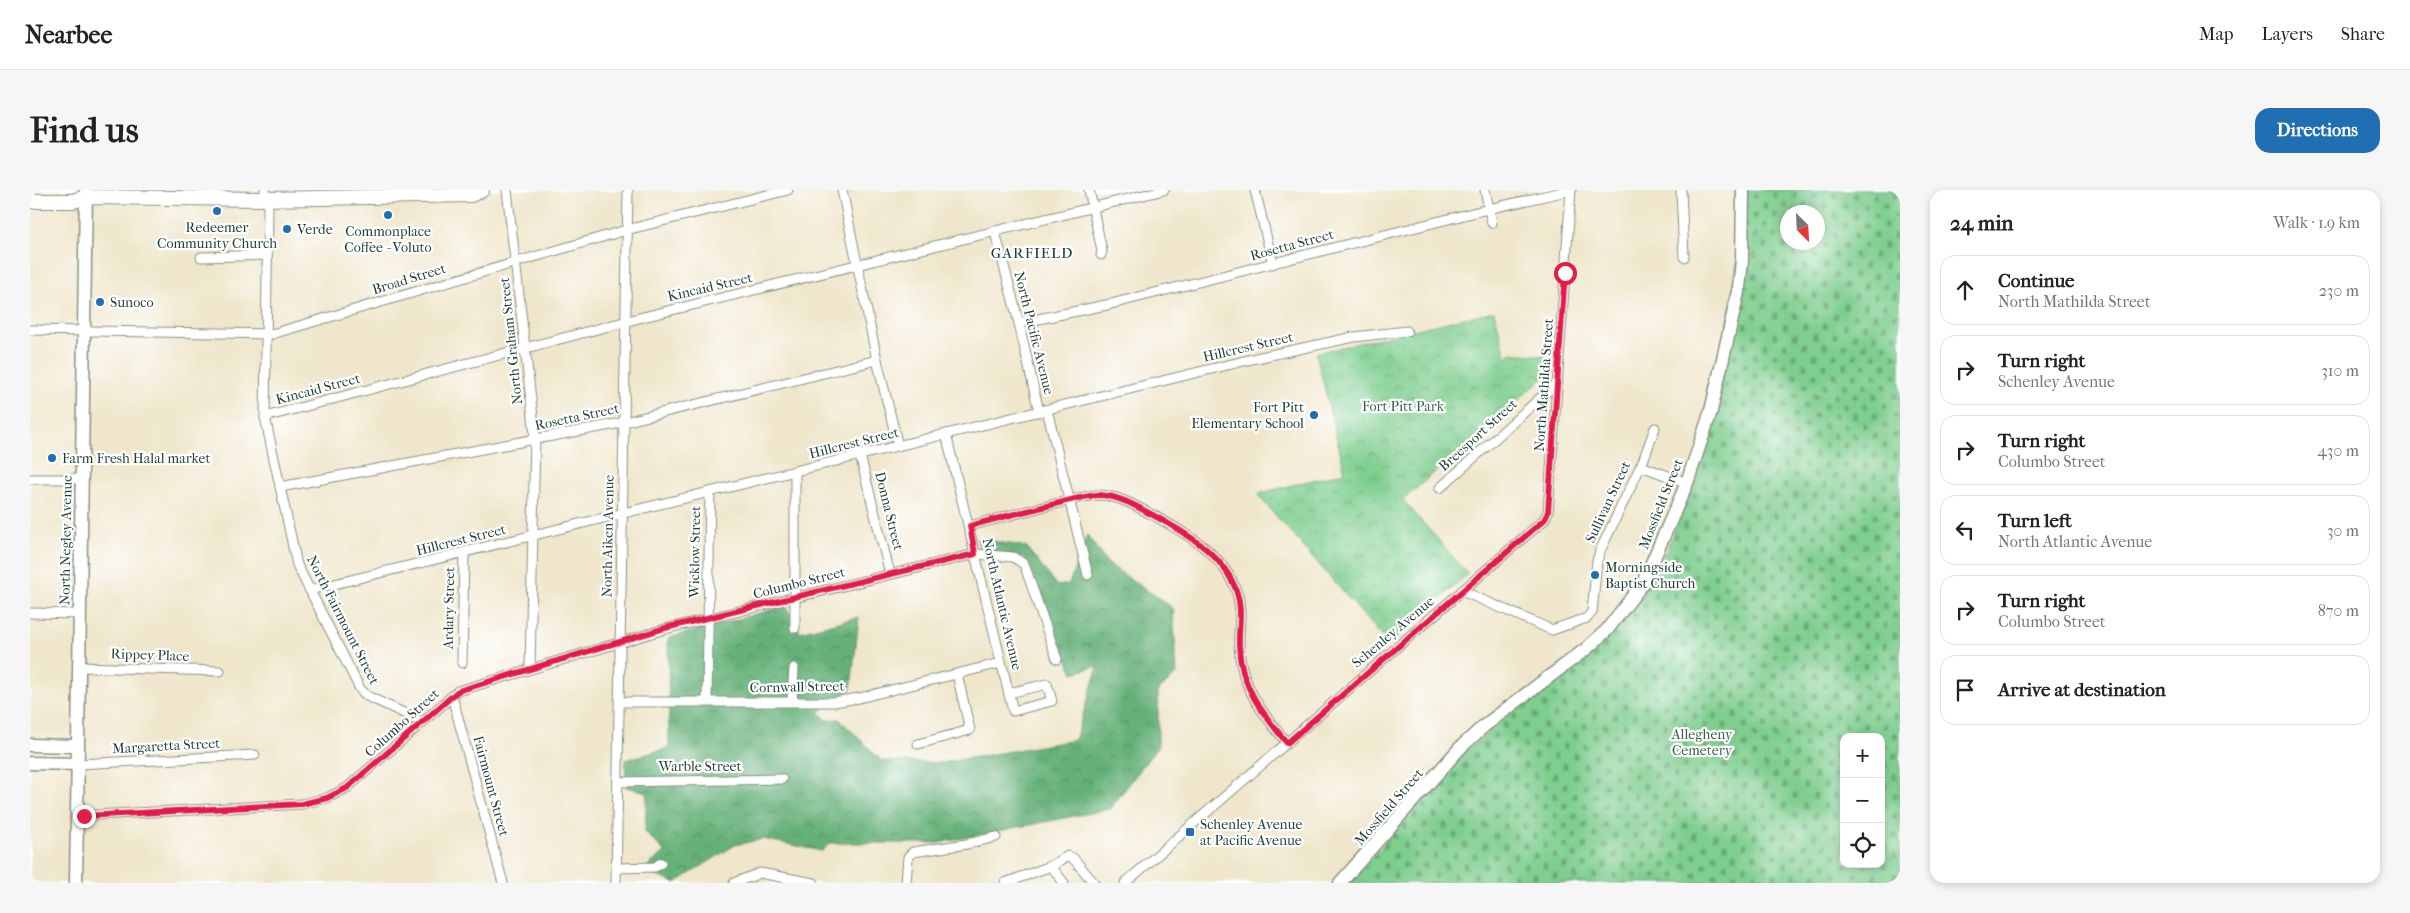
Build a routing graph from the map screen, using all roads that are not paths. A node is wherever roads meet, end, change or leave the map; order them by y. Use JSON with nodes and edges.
{"nodes":[{"id":1,"x":482,"y":190,"type":"edge"},
{"id":2,"x":507,"y":190,"type":"edge"},
{"id":3,"x":628,"y":190,"type":"edge"},
{"id":4,"x":788,"y":190,"type":"edge"},
{"id":5,"x":842,"y":190,"type":"edge"},
{"id":6,"x":1089,"y":190,"type":"edge"},
{"id":7,"x":1164,"y":190,"type":"edge"},
{"id":8,"x":1255,"y":190,"type":"edge"},
{"id":9,"x":1484,"y":190,"type":"edge"},
{"id":10,"x":1571,"y":190,"type":"edge"},
{"id":11,"x":1681,"y":190,"type":"edge"},
{"id":12,"x":1743,"y":190,"type":"edge"},
{"id":13,"x":30,"y":191,"type":"edge"},
{"id":14,"x":410,"y":193,"type":"edge"},
{"id":15,"x":86,"y":194,"type":"edge"},
{"id":16,"x":179,"y":194,"type":"edge"},
{"id":17,"x":265,"y":194,"type":"edge"},
{"id":18,"x":30,"y":201,"type":"edge"},
{"id":19,"x":1093,"y":207,"type":"junction"},
{"id":20,"x":1489,"y":210,"type":"junction"},
{"id":21,"x":1492,"y":223,"type":"dead end"},
{"id":22,"x":626,"y":230,"type":"junction"},
{"id":23,"x":995,"y":232,"type":"junction"},
{"id":24,"x":267,"y":255,"type":"junction"},
{"id":25,"x":1101,"y":255,"type":"dead end"},
{"id":26,"x":201,"y":257,"type":"dead end"},
{"id":27,"x":1684,"y":257,"type":"dead end"},
{"id":28,"x":516,"y":262,"type":"junction"},
{"id":29,"x":1273,"y":264,"type":"junction"},
{"id":30,"x":859,"y":265,"type":"junction"},
{"id":31,"x":625,"y":323,"type":"junction"},
{"id":32,"x":1019,"y":323,"type":"junction"},
{"id":33,"x":30,"y":330,"type":"edge"},
{"id":34,"x":84,"y":330,"type":"junction"},
{"id":35,"x":1407,"y":331,"type":"dead end"},
{"id":36,"x":265,"y":334,"type":"junction"},
{"id":37,"x":526,"y":349,"type":"junction"},
{"id":38,"x":877,"y":360,"type":"junction"},
{"id":39,"x":1558,"y":382,"type":"junction"},
{"id":40,"x":1043,"y":411,"type":"junction"},
{"id":41,"x":265,"y":417,"type":"junction"},
{"id":42,"x":623,"y":422,"type":"junction"},
{"id":43,"x":1655,"y":428,"type":"dead end"},
{"id":44,"x":946,"y":434,"type":"junction"},
{"id":45,"x":534,"y":440,"type":"junction"},
{"id":46,"x":898,"y":446,"type":"junction"},
{"id":47,"x":860,"y":455,"type":"junction"},
{"id":48,"x":1641,"y":466,"type":"junction"},
{"id":49,"x":796,"y":471,"type":"junction"},
{"id":50,"x":30,"y":479,"type":"edge"},
{"id":51,"x":82,"y":480,"type":"junction"},
{"id":52,"x":1687,"y":484,"type":"junction"},
{"id":53,"x":280,"y":487,"type":"junction"},
{"id":54,"x":1440,"y":488,"type":"dead end"},
{"id":55,"x":710,"y":492,"type":"junction"},
{"id":56,"x":1069,"y":501,"type":"junction"},
{"id":57,"x":622,"y":514,"type":"junction"},
{"id":58,"x":1544,"y":520,"type":"joint"},
{"id":59,"x":970,"y":526,"type":"junction"},
{"id":60,"x":532,"y":536,"type":"junction"},
{"id":61,"x":464,"y":554,"type":"junction"},
{"id":62,"x":975,"y":554,"type":"junction"},
{"id":63,"x":890,"y":574,"type":"junction"},
{"id":64,"x":1088,"y":575,"type":"dead end"},
{"id":65,"x":310,"y":590,"type":"junction"},
{"id":66,"x":1462,"y":591,"type":"junction"},
{"id":67,"x":794,"y":598,"type":"junction"},
{"id":68,"x":30,"y":613,"type":"edge"},
{"id":69,"x":80,"y":614,"type":"junction"},
{"id":70,"x":708,"y":620,"type":"junction"},
{"id":71,"x":795,"y":628,"type":"dead end"},
{"id":72,"x":620,"y":642,"type":"junction"},
{"id":73,"x":1057,"y":659,"type":"dead end"},
{"id":74,"x":462,"y":663,"type":"dead end"},
{"id":75,"x":1001,"y":663,"type":"junction"},
{"id":76,"x":79,"y":667,"type":"junction"},
{"id":77,"x":794,"y":668,"type":"dead end"},
{"id":78,"x":530,"y":669,"type":"junction"},
{"id":79,"x":220,"y":671,"type":"dead end"},
{"id":80,"x":957,"y":674,"type":"junction"},
{"id":81,"x":1009,"y":693,"type":"junction"},
{"id":82,"x":452,"y":696,"type":"junction"},
{"id":83,"x":792,"y":701,"type":"junction"},
{"id":84,"x":620,"y":702,"type":"junction"},
{"id":85,"x":707,"y":702,"type":"junction"},
{"id":86,"x":423,"y":722,"type":"junction"},
{"id":87,"x":1287,"y":743,"type":"junction"},
{"id":88,"x":918,"y":744,"type":"dead end"},
{"id":89,"x":30,"y":746,"type":"edge"},
{"id":90,"x":78,"y":746,"type":"junction"},
{"id":91,"x":255,"y":755,"type":"dead end"},
{"id":92,"x":30,"y":763,"type":"edge"},
{"id":93,"x":78,"y":764,"type":"junction"},
{"id":94,"x":782,"y":779,"type":"dead end"},
{"id":95,"x":618,"y":782,"type":"junction"},
{"id":96,"x":77,"y":816,"type":"junction"},
{"id":97,"x":996,"y":837,"type":"dead end"},
{"id":98,"x":661,"y":863,"type":"dead end"},
{"id":99,"x":1050,"y":866,"type":"junction"},
{"id":100,"x":617,"y":868,"type":"junction"},
{"id":101,"x":76,"y":883,"type":"edge"},
{"id":102,"x":503,"y":883,"type":"edge"},
{"id":103,"x":616,"y":883,"type":"edge"},
{"id":104,"x":734,"y":883,"type":"edge"},
{"id":105,"x":814,"y":883,"type":"edge"},
{"id":106,"x":906,"y":883,"type":"edge"},
{"id":107,"x":1005,"y":883,"type":"edge"},
{"id":108,"x":1064,"y":883,"type":"edge"},
{"id":109,"x":1094,"y":883,"type":"edge"},
{"id":110,"x":1125,"y":883,"type":"edge"},
{"id":111,"x":1340,"y":883,"type":"edge"}],
"edges":[{"from":1,"to":14,"type":"main road"},
{"from":2,"to":28,"type":"street","name":"North Graham Street"},
{"from":3,"to":22,"type":"street","name":"North Aiken Avenue"},
{"from":4,"to":22,"type":"street","name":"Broad Street"},
{"from":5,"to":30,"type":"street"},
{"from":6,"to":19,"type":"street"},
{"from":7,"to":19,"type":"street","name":"Kincaid Street"},
{"from":8,"to":29,"type":"street"},
{"from":9,"to":20,"type":"street"},
{"from":10,"to":20,"type":"street","name":"Rosetta Street"},
{"from":10,"to":39,"type":"street","name":"North Mathilda Street"},
{"from":11,"to":27,"type":"street"},
{"from":12,"to":52,"type":"street","name":"Mossfield Street"},
{"from":13,"to":15,"type":"main road"},
{"from":14,"to":17,"type":"main road"},
{"from":15,"to":16,"type":"main road"},
{"from":15,"to":18,"type":"main road"},
{"from":15,"to":34,"type":"street","name":"North Negley Avenue"},
{"from":16,"to":17,"type":"main road"},
{"from":17,"to":24,"type":"street","name":"North Fairmount Street"},
{"from":19,"to":23,"type":"street","name":"Kincaid Street"},
{"from":19,"to":25,"type":"street"},
{"from":20,"to":21,"type":"street"},
{"from":20,"to":29,"type":"street","name":"Rosetta Street"},
{"from":22,"to":28,"type":"street","name":"Broad Street"},
{"from":22,"to":31,"type":"street","name":"North Aiken Avenue"},
{"from":23,"to":30,"type":"street","name":"Kincaid Street"},
{"from":23,"to":32,"type":"street","name":"North Pacific Avenue"},
{"from":24,"to":26,"type":"street"},
{"from":24,"to":36,"type":"street","name":"North Fairmount Street"},
{"from":28,"to":36,"type":"street","name":"Broad Street"},
{"from":28,"to":37,"type":"street","name":"North Graham Street"},
{"from":29,"to":32,"type":"street","name":"Rosetta Street"},
{"from":30,"to":31,"type":"street","name":"Kincaid Street"},
{"from":30,"to":38,"type":"street"},
{"from":31,"to":37,"type":"street","name":"Kincaid Street"},
{"from":31,"to":42,"type":"street","name":"North Aiken Avenue"},
{"from":32,"to":40,"type":"street","name":"North Pacific Avenue"},
{"from":33,"to":34,"type":"street","name":"Broad Street"},
{"from":34,"to":36,"type":"street","name":"Broad Street"},
{"from":34,"to":51,"type":"street","name":"North Negley Avenue"},
{"from":35,"to":40,"type":"street","name":"Hillcrest Street"},
{"from":36,"to":41,"type":"street","name":"North Fairmount Street"},
{"from":37,"to":41,"type":"street","name":"Kincaid Street"},
{"from":37,"to":45,"type":"street","name":"North Graham Street"},
{"from":38,"to":42,"type":"street","name":"Rosetta Street"},
{"from":38,"to":46,"type":"street"},
{"from":39,"to":54,"type":"street","name":"Breesport Street"},
{"from":39,"to":58,"type":"street","name":"North Mathilda Street"},
{"from":40,"to":44,"type":"street","name":"Hillcrest Street"},
{"from":40,"to":56,"type":"street","name":"North Pacific Avenue"},
{"from":41,"to":53,"type":"street","name":"North Fairmount Street"},
{"from":42,"to":45,"type":"street","name":"Rosetta Street"},
{"from":42,"to":57,"type":"street","name":"North Aiken Avenue"},
{"from":43,"to":48,"type":"street","name":"Sullivan Street"},
{"from":44,"to":46,"type":"street","name":"Hillcrest Street"},
{"from":44,"to":59,"type":"street","name":"North Atlantic Avenue"},
{"from":45,"to":53,"type":"street","name":"Rosetta Street"},
{"from":45,"to":60,"type":"street","name":"North Graham Street"},
{"from":46,"to":47,"type":"street","name":"Hillcrest Street"},
{"from":47,"to":49,"type":"street","name":"Hillcrest Street"},
{"from":47,"to":63,"type":"street","name":"Donna Street"},
{"from":48,"to":52,"type":"street"},
{"from":48,"to":66,"type":"street","name":"Sullivan Street"},
{"from":49,"to":55,"type":"street","name":"Hillcrest Street"},
{"from":49,"to":67,"type":"street"},
{"from":50,"to":51,"type":"street"},
{"from":51,"to":69,"type":"street","name":"North Negley Avenue"},
{"from":52,"to":111,"type":"street","name":"Mossfield Street"},
{"from":53,"to":65,"type":"street","name":"North Fairmount Street"},
{"from":55,"to":57,"type":"street","name":"Hillcrest Street"},
{"from":55,"to":70,"type":"street","name":"Wicklow Street"},
{"from":56,"to":59,"type":"street"},
{"from":56,"to":64,"type":"street","name":"North Pacific Avenue"},
{"from":56,"to":87,"type":"street"},
{"from":57,"to":60,"type":"street","name":"Hillcrest Street"},
{"from":57,"to":72,"type":"street","name":"North Aiken Avenue"},
{"from":58,"to":66,"type":"street","name":"Schenley Avenue"},
{"from":59,"to":62,"type":"street","name":"North Atlantic Avenue"},
{"from":60,"to":61,"type":"street","name":"Hillcrest Street"},
{"from":60,"to":78,"type":"street","name":"North Graham Street"},
{"from":61,"to":65,"type":"street","name":"Hillcrest Street"},
{"from":61,"to":74,"type":"street","name":"Ardary Street"},
{"from":62,"to":63,"type":"street","name":"Columbo Street"},
{"from":62,"to":73,"type":"street","name":"Columbo Street"},
{"from":62,"to":75,"type":"street","name":"North Atlantic Avenue"},
{"from":63,"to":67,"type":"street","name":"Columbo Street"},
{"from":65,"to":86,"type":"street","name":"North Fairmount Street"},
{"from":66,"to":87,"type":"street","name":"Schenley Avenue"},
{"from":67,"to":70,"type":"street","name":"Columbo Street"},
{"from":67,"to":71,"type":"street"},
{"from":68,"to":69,"type":"street"},
{"from":69,"to":76,"type":"street","name":"North Negley Avenue"},
{"from":70,"to":72,"type":"street","name":"Columbo Street"},
{"from":70,"to":85,"type":"street","name":"Wicklow Street"},
{"from":72,"to":78,"type":"street","name":"Columbo Street"},
{"from":72,"to":84,"type":"street","name":"North Aiken Avenue"},
{"from":75,"to":80,"type":"street","name":"Cornwall Street"},
{"from":75,"to":81,"type":"street","name":"North Atlantic Avenue"},
{"from":76,"to":79,"type":"street","name":"Rippey Place"},
{"from":76,"to":90,"type":"street","name":"North Negley Avenue"},
{"from":77,"to":83,"type":"street"},
{"from":78,"to":82,"type":"street","name":"Columbo Street"},
{"from":80,"to":83,"type":"street","name":"Cornwall Street"},
{"from":80,"to":88,"type":"street"},
{"from":81,"to":81,"type":"street","name":"North Atlantic Avenue"},
{"from":82,"to":86,"type":"street","name":"Columbo Street"},
{"from":82,"to":102,"type":"street","name":"Fairmount Street"},
{"from":83,"to":85,"type":"street","name":"Cornwall Street"},
{"from":84,"to":85,"type":"street","name":"Cornwall Street"},
{"from":84,"to":95,"type":"street","name":"North Aiken Avenue"},
{"from":86,"to":96,"type":"street","name":"Columbo Street"},
{"from":87,"to":110,"type":"street","name":"Schenley Avenue"},
{"from":89,"to":90,"type":"street"},
{"from":90,"to":93,"type":"street","name":"North Negley Avenue"},
{"from":91,"to":93,"type":"street","name":"Margaretta Street"},
{"from":92,"to":93,"type":"street"},
{"from":93,"to":96,"type":"street","name":"North Negley Avenue"},
{"from":94,"to":95,"type":"street","name":"Warble Street"},
{"from":95,"to":100,"type":"street","name":"North Aiken Avenue"},
{"from":96,"to":101,"type":"street","name":"North Negley Avenue"},
{"from":97,"to":106,"type":"street"},
{"from":98,"to":100,"type":"street"},
{"from":99,"to":107,"type":"street"},
{"from":99,"to":108,"type":"street"},
{"from":99,"to":109,"type":"street"},
{"from":100,"to":103,"type":"street","name":"North Aiken Avenue"},
{"from":104,"to":105,"type":"street"}]}
